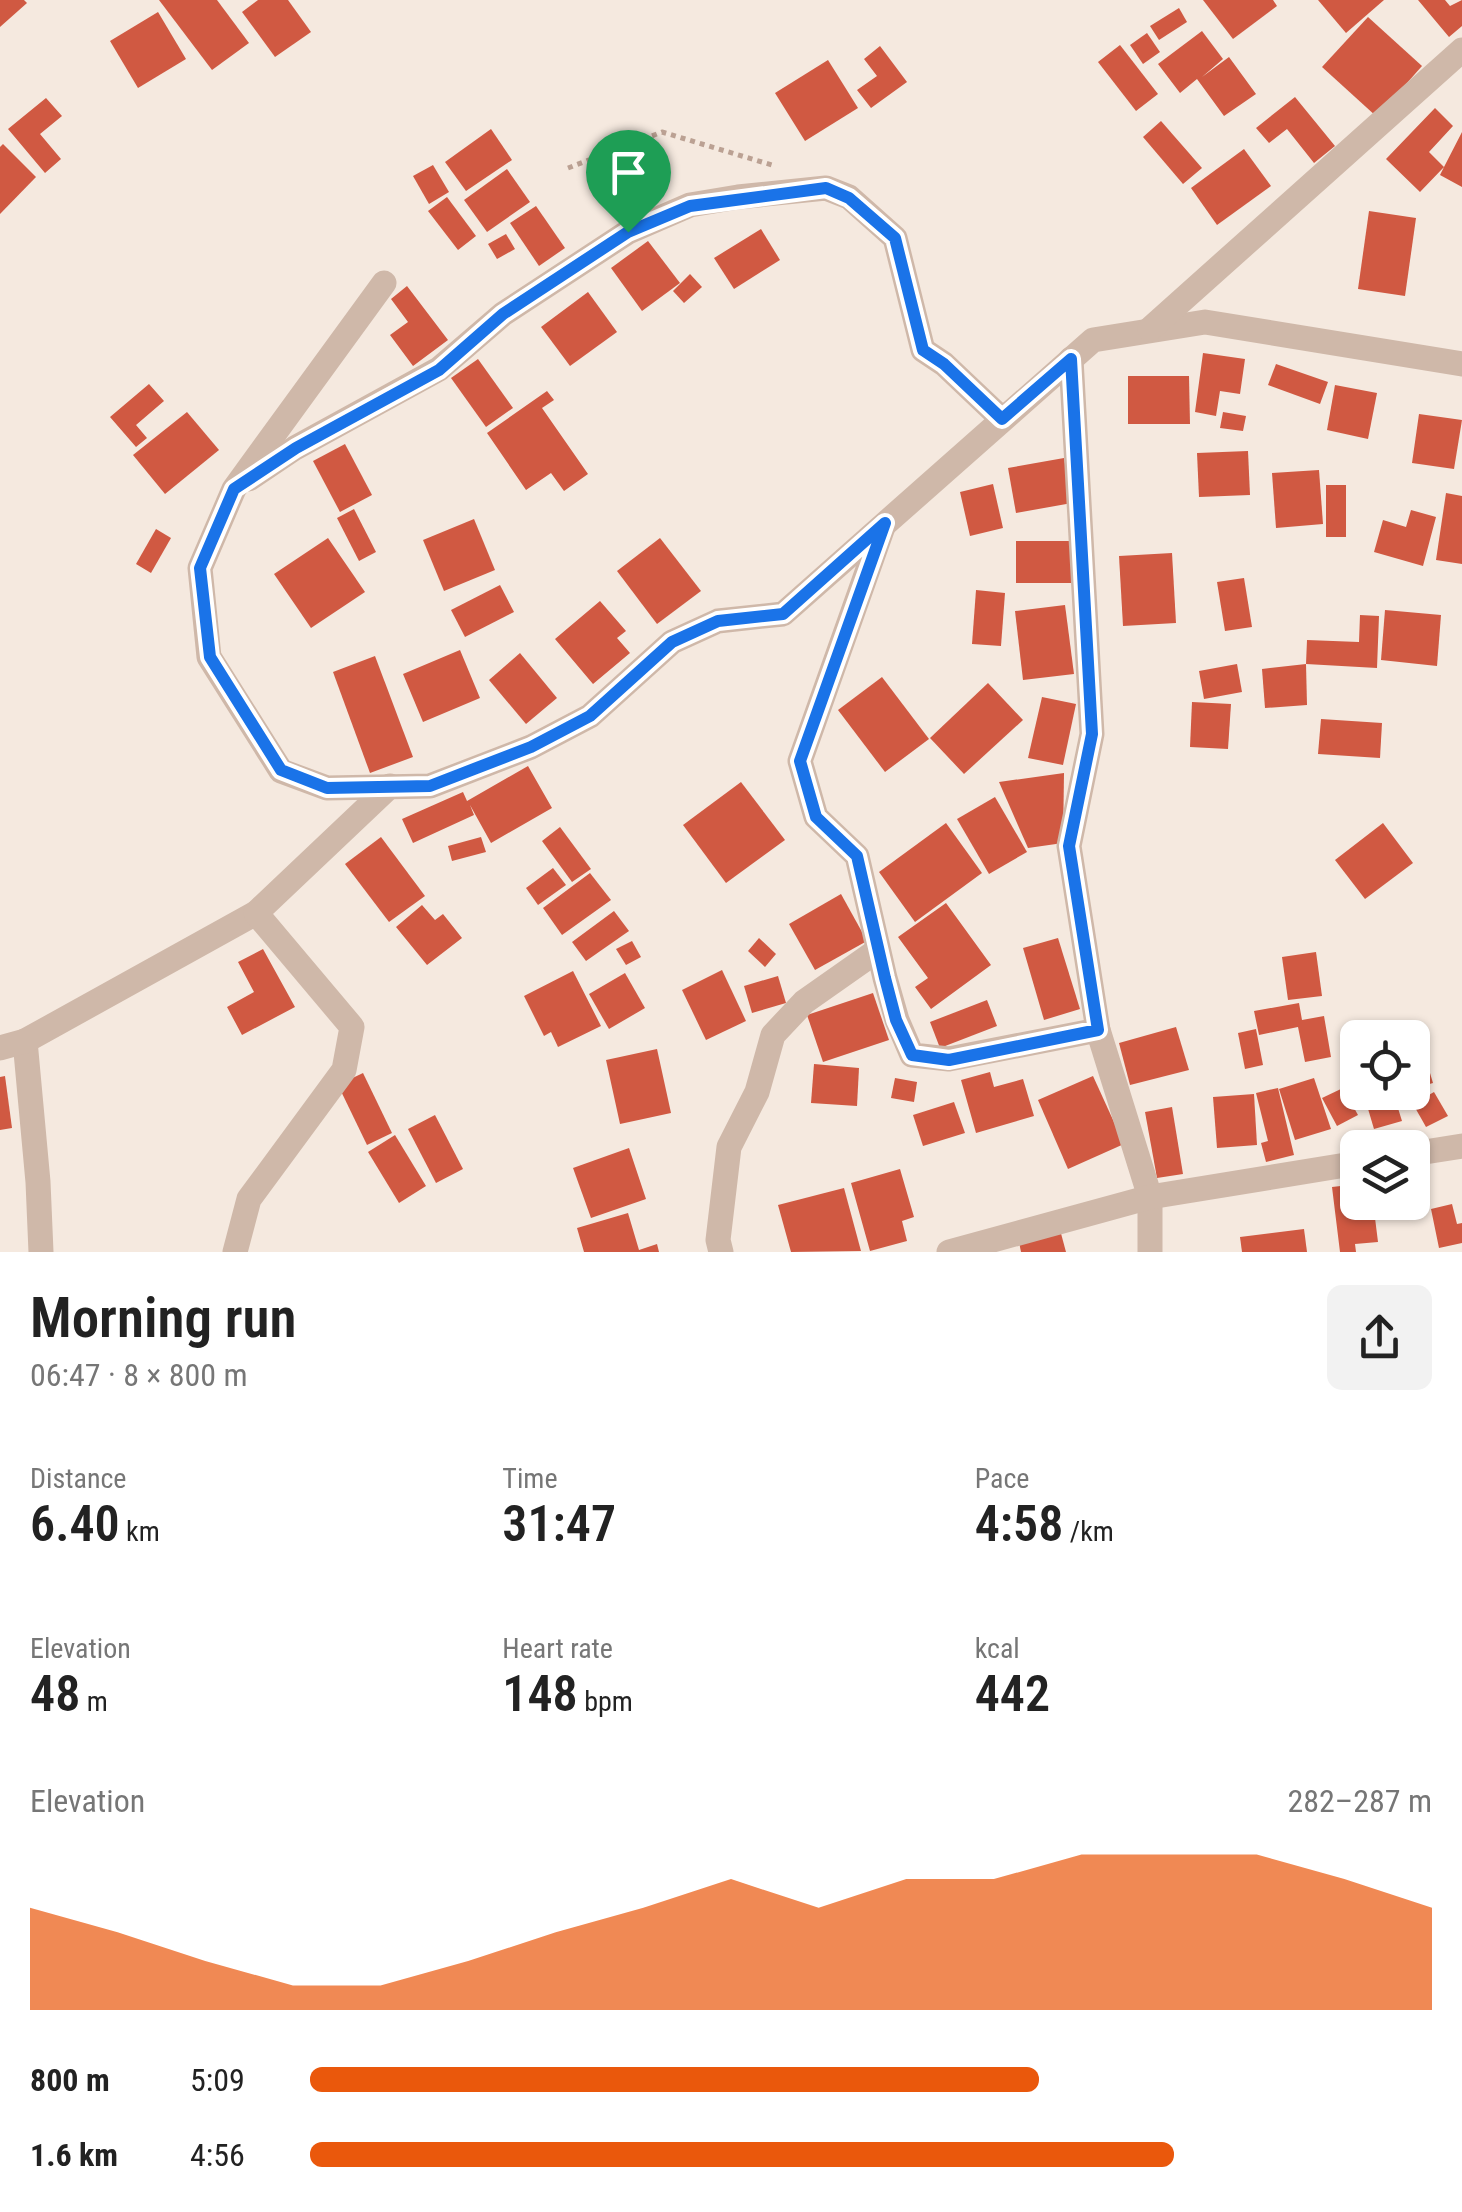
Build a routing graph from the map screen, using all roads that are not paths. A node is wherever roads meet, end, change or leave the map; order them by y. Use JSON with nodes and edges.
{"nodes":[{"id":1,"x":1462,"y":50,"type":"edge"},
{"id":2,"x":384,"y":283,"type":"dead end"},
{"id":3,"x":1150,"y":329,"type":"junction"},
{"id":4,"x":1071,"y":359,"type":"junction"},
{"id":5,"x":1462,"y":364,"type":"edge"},
{"id":6,"x":1002,"y":419,"type":"junction"},
{"id":7,"x":234,"y":489,"type":"junction"},
{"id":8,"x":885,"y":523,"type":"junction"},
{"id":9,"x":390,"y":786,"type":"junction"},
{"id":10,"x":256,"y":913,"type":"junction"},
{"id":11,"x":878,"y":950,"type":"junction"},
{"id":12,"x":1098,"y":1030,"type":"junction"},
{"id":13,"x":12,"y":1044,"type":"edge"},
{"id":14,"x":1462,"y":1146,"type":"edge"},
{"id":15,"x":1430,"y":1151,"type":"edge"},
{"id":16,"x":1340,"y":1166,"type":"edge"},
{"id":17,"x":1150,"y":1197,"type":"junction"},
{"id":18,"x":41,"y":1252,"type":"edge"},
{"id":19,"x":236,"y":1252,"type":"edge"},
{"id":20,"x":721,"y":1252,"type":"edge"},
{"id":21,"x":949,"y":1252,"type":"edge"},
{"id":22,"x":1150,"y":1252,"type":"edge"}],
"edges":[{"from":1,"to":3,"type":"street"},
{"from":2,"to":7,"type":"street"},
{"from":3,"to":4,"type":"street"},
{"from":3,"to":5,"type":"street"},
{"from":4,"to":6,"type":"street"},
{"from":4,"to":12,"type":"street"},
{"from":6,"to":7,"type":"street"},
{"from":6,"to":8,"type":"street"},
{"from":7,"to":9,"type":"street"},
{"from":8,"to":9,"type":"street"},
{"from":8,"to":11,"type":"street"},
{"from":9,"to":10,"type":"street"},
{"from":10,"to":13,"type":"street"},
{"from":10,"to":19,"type":"street"},
{"from":11,"to":12,"type":"street"},
{"from":11,"to":20,"type":"street"},
{"from":12,"to":17,"type":"street"},
{"from":13,"to":18,"type":"street"},
{"from":14,"to":15,"type":"street"},
{"from":16,"to":17,"type":"street"},
{"from":17,"to":21,"type":"street"},
{"from":17,"to":22,"type":"street"}]}
